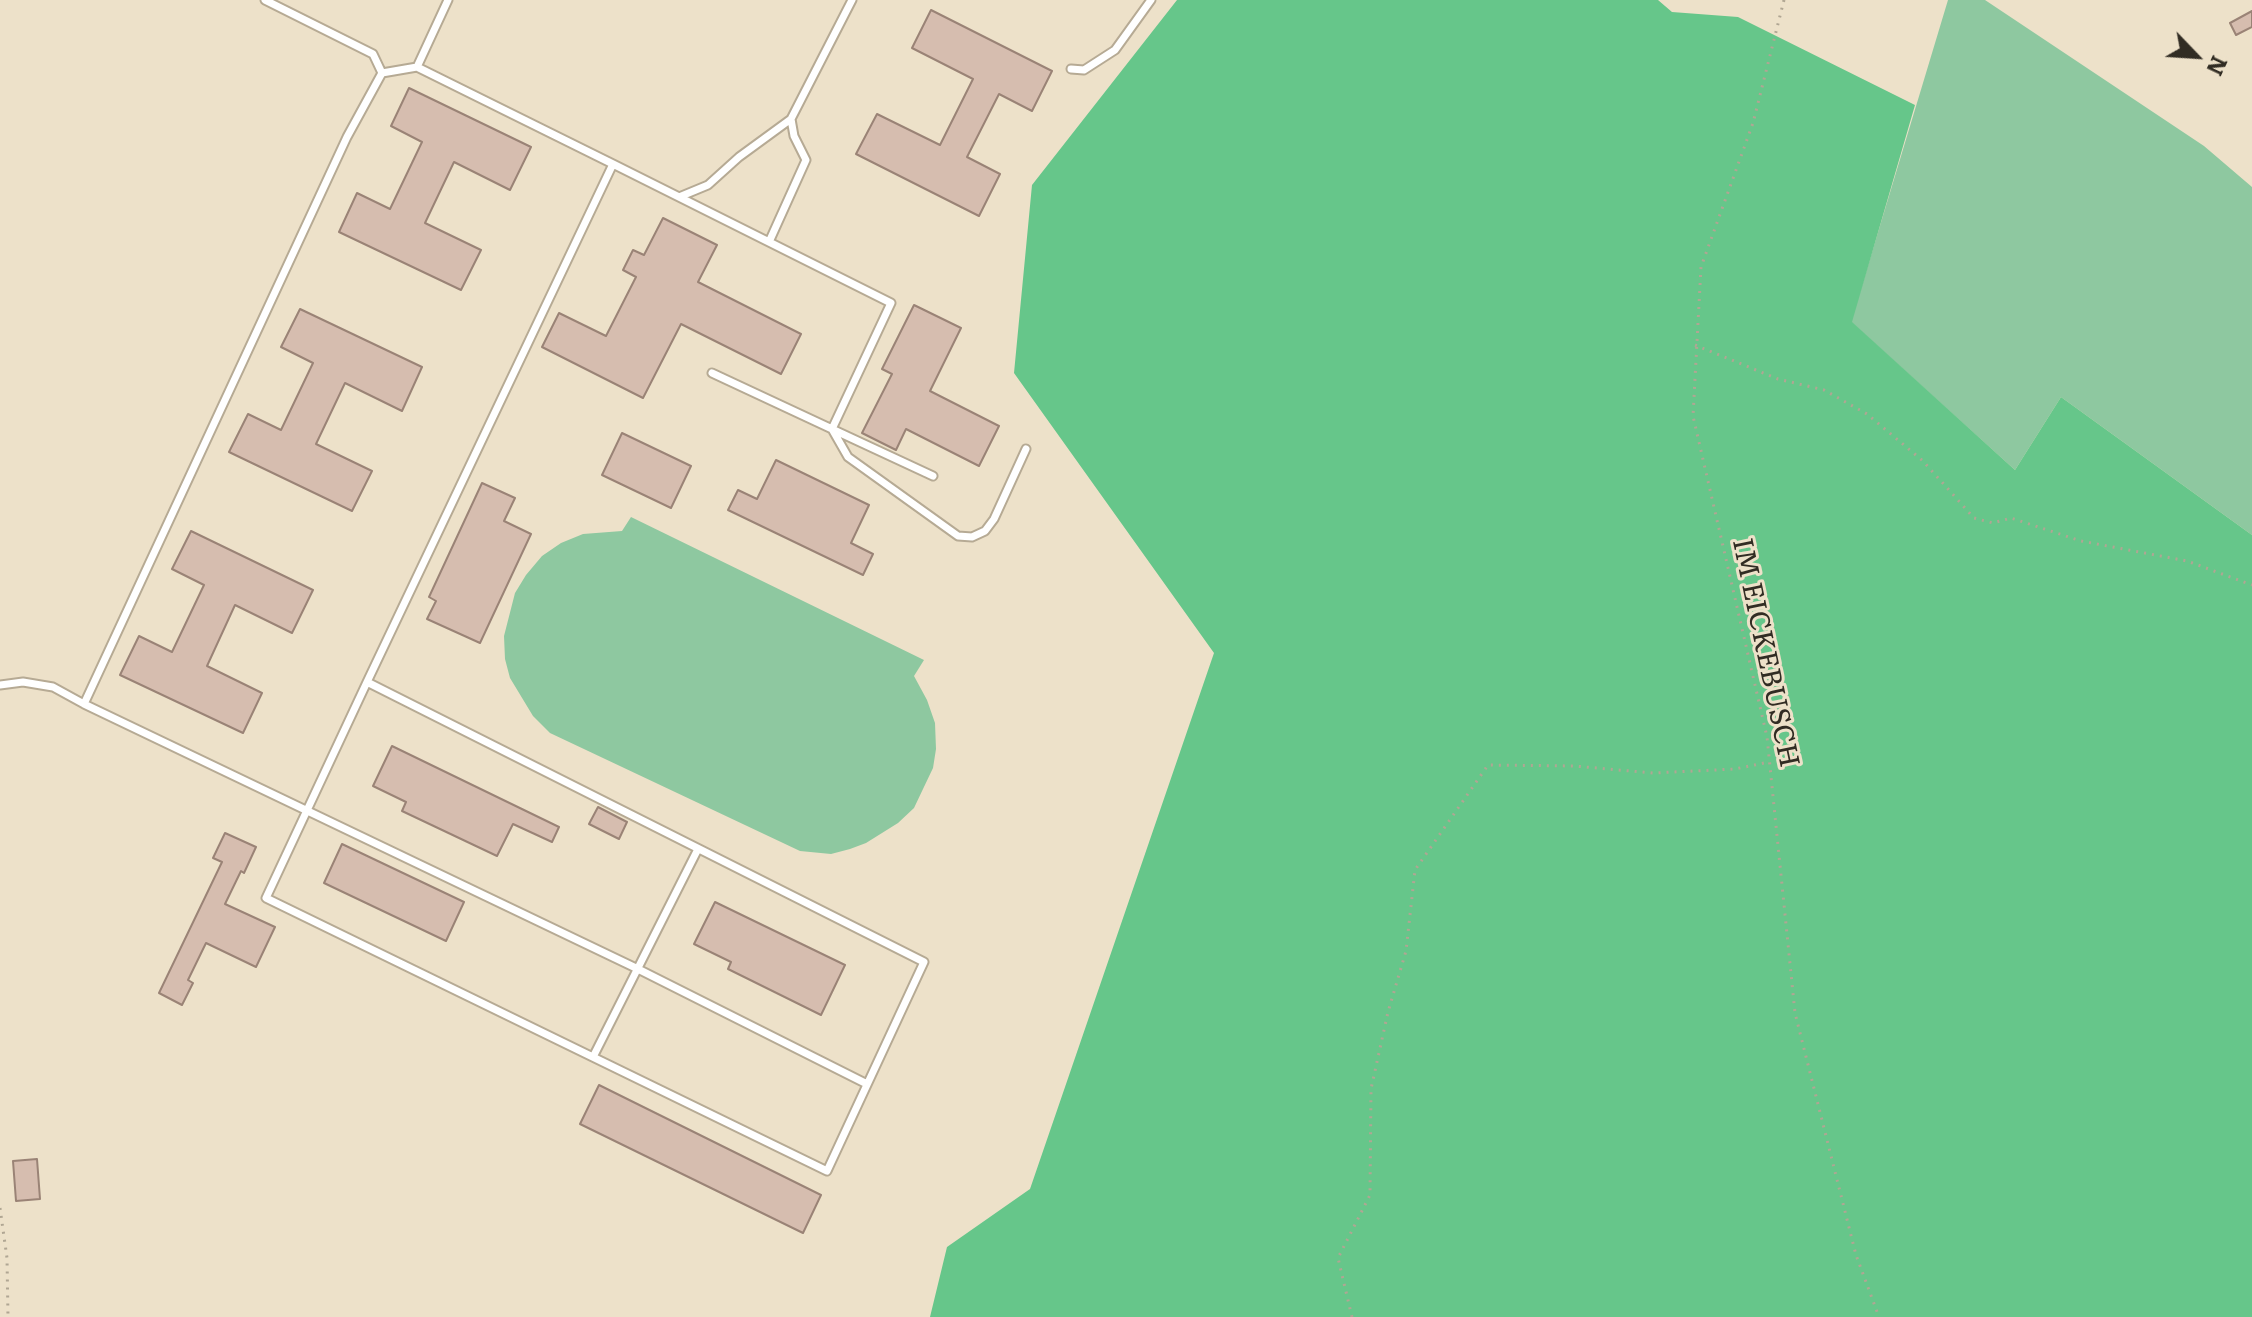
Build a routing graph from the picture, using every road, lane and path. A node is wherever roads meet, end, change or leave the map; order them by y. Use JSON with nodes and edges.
{"nodes":[{"id":1,"x":265,"y":0,"type":"edge"},
{"id":2,"x":448,"y":0,"type":"edge"},
{"id":3,"x":852,"y":0,"type":"edge"},
{"id":4,"x":1151,"y":0,"type":"edge"},
{"id":5,"x":1784,"y":0,"type":"edge"},
{"id":6,"x":417,"y":67,"type":"junction"},
{"id":7,"x":1071,"y":69,"type":"dead end"},
{"id":8,"x":382,"y":73,"type":"junction"},
{"id":9,"x":791,"y":119,"type":"junction"},
{"id":10,"x":613,"y":164,"type":"junction"},
{"id":11,"x":679,"y":197,"type":"junction"},
{"id":12,"x":769,"y":242,"type":"junction"},
{"id":13,"x":1695,"y":345,"type":"junction"},
{"id":14,"x":712,"y":373,"type":"dead end"},
{"id":15,"x":832,"y":429,"type":"junction"},
{"id":16,"x":1026,"y":449,"type":"dead end"},
{"id":17,"x":933,"y":476,"type":"dead end"},
{"id":18,"x":2252,"y":585,"type":"edge"},
{"id":19,"x":367,"y":682,"type":"junction"},
{"id":20,"x":0,"y":685,"type":"edge"},
{"id":21,"x":84,"y":704,"type":"junction"},
{"id":22,"x":1769,"y":762,"type":"junction"},
{"id":23,"x":307,"y":811,"type":"junction"},
{"id":24,"x":698,"y":849,"type":"junction"},
{"id":25,"x":638,"y":969,"type":"junction"},
{"id":26,"x":593,"y":1057,"type":"junction"},
{"id":27,"x":867,"y":1084,"type":"junction"},
{"id":28,"x":0,"y":1208,"type":"edge"},
{"id":29,"x":8,"y":1317,"type":"edge"},
{"id":30,"x":1352,"y":1317,"type":"edge"},
{"id":31,"x":1879,"y":1317,"type":"edge"}],
"edges":[{"from":1,"to":8,"type":"lane"},
{"from":2,"to":6,"type":"lane"},
{"from":3,"to":9,"type":"lane"},
{"from":4,"to":7,"type":"lane"},
{"from":5,"to":13,"type":"path","name":"IM EICKEBUSCH"},
{"from":6,"to":8,"type":"lane"},
{"from":6,"to":10,"type":"lane"},
{"from":8,"to":21,"type":"lane"},
{"from":9,"to":11,"type":"lane"},
{"from":9,"to":12,"type":"lane"},
{"from":10,"to":11,"type":"lane"},
{"from":10,"to":19,"type":"lane"},
{"from":11,"to":12,"type":"lane"},
{"from":12,"to":15,"type":"lane"},
{"from":13,"to":18,"type":"path"},
{"from":13,"to":22,"type":"path","name":"IM EICKEBUSCH"},
{"from":14,"to":15,"type":"lane"},
{"from":15,"to":16,"type":"lane"},
{"from":15,"to":17,"type":"lane"},
{"from":19,"to":23,"type":"lane"},
{"from":19,"to":24,"type":"lane"},
{"from":20,"to":21,"type":"lane"},
{"from":21,"to":23,"type":"lane"},
{"from":22,"to":30,"type":"path"},
{"from":22,"to":31,"type":"path","name":"IM EICKEBUSCH"},
{"from":23,"to":25,"type":"lane"},
{"from":23,"to":26,"type":"lane"},
{"from":24,"to":25,"type":"lane"},
{"from":24,"to":27,"type":"lane"},
{"from":25,"to":26,"type":"lane"},
{"from":25,"to":27,"type":"lane"},
{"from":26,"to":27,"type":"lane"},
{"from":28,"to":29,"type":"path"}]}
